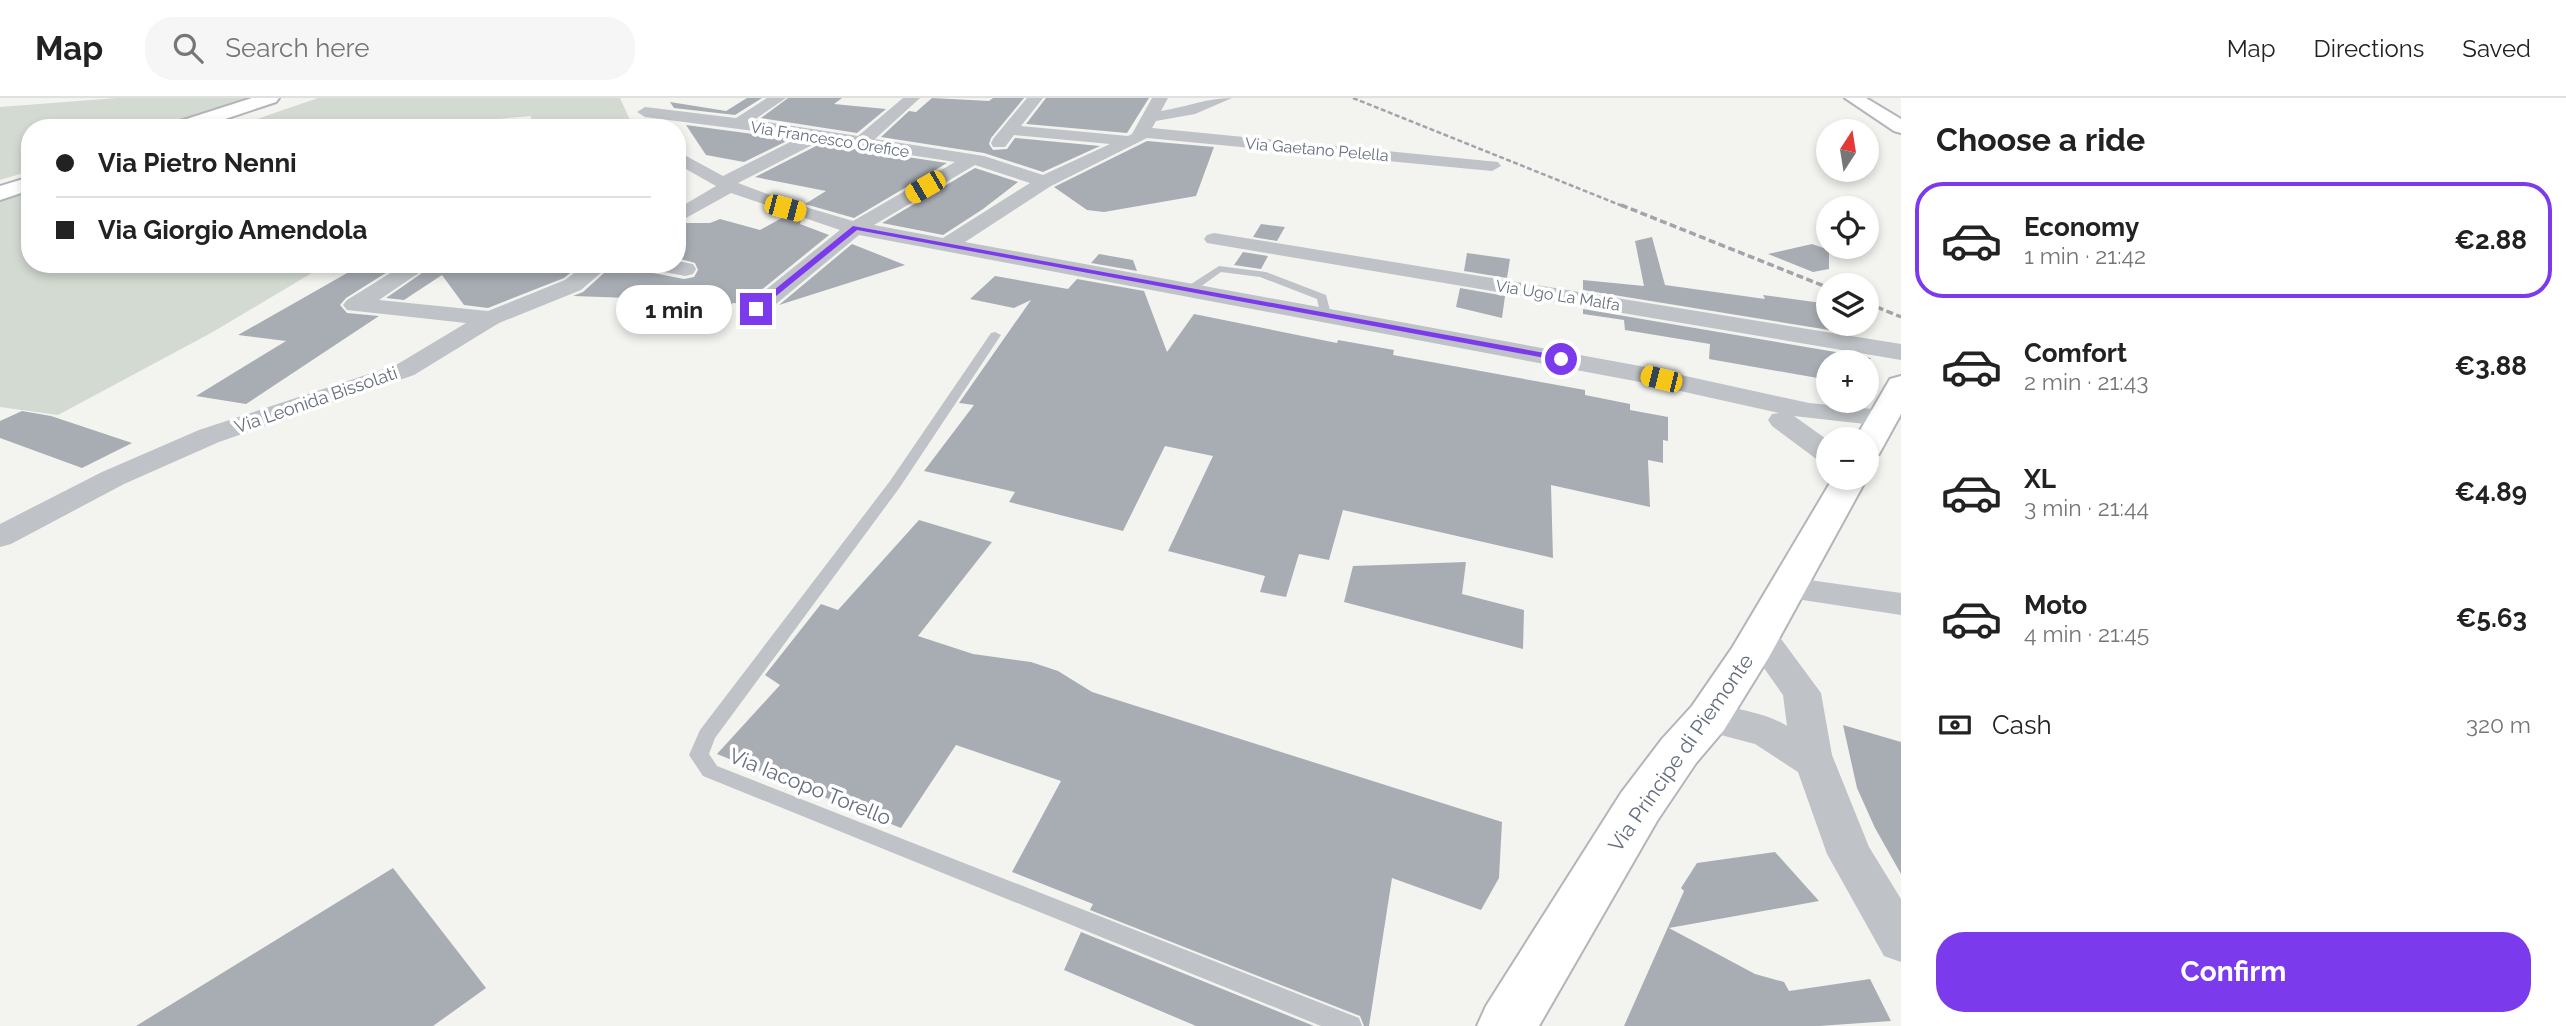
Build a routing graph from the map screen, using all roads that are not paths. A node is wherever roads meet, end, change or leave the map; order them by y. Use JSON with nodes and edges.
{"nodes":[{"id":1,"x":270,"y":98,"type":"edge"},
{"id":2,"x":778,"y":98,"type":"edge"},
{"id":3,"x":912,"y":98,"type":"edge"},
{"id":4,"x":1035,"y":98,"type":"edge"},
{"id":5,"x":1160,"y":98,"type":"edge"},
{"id":6,"x":1224,"y":98,"type":"edge"},
{"id":7,"x":1854,"y":98,"type":"edge"},
{"id":8,"x":291,"y":100,"type":"edge"},
{"id":9,"x":645,"y":113,"type":"edge"},
{"id":10,"x":206,"y":119,"type":"edge"},
{"id":11,"x":226,"y":119,"type":"edge"},
{"id":12,"x":739,"y":123,"type":"junction"},
{"id":13,"x":1901,"y":127,"type":"edge"},
{"id":14,"x":1009,"y":130,"type":"junction"},
{"id":15,"x":1141,"y":130,"type":"junction"},
{"id":16,"x":816,"y":136,"type":"junction"},
{"id":17,"x":861,"y":143,"type":"junction"},
{"id":18,"x":978,"y":160,"type":"junction"},
{"id":19,"x":686,"y":161,"type":"edge"},
{"id":20,"x":1492,"y":166,"type":"dead end"},
{"id":21,"x":21,"y":179,"type":"edge"},
{"id":22,"x":1044,"y":183,"type":"junction"},
{"id":23,"x":0,"y":185,"type":"edge"},
{"id":24,"x":726,"y":185,"type":"junction"},
{"id":25,"x":21,"y":186,"type":"edge"},
{"id":26,"x":0,"y":193,"type":"edge"},
{"id":27,"x":686,"y":211,"type":"edge"},
{"id":28,"x":855,"y":228,"type":"junction"},
{"id":29,"x":1214,"y":240,"type":"dead end"},
{"id":30,"x":947,"y":245,"type":"junction"},
{"id":31,"x":407,"y":273,"type":"edge"},
{"id":32,"x":588,"y":273,"type":"edge"},
{"id":33,"x":756,"y":309,"type":"dead end"},
{"id":34,"x":491,"y":318,"type":"junction"},
{"id":35,"x":995,"y":335,"type":"dead end"},
{"id":36,"x":1901,"y":352,"type":"edge"},
{"id":37,"x":1901,"y":385,"type":"edge"},
{"id":38,"x":1704,"y":390,"type":"junction"},
{"id":39,"x":1782,"y":420,"type":"junction"},
{"id":40,"x":1836,"y":427,"type":"edge"},
{"id":41,"x":1875,"y":427,"type":"edge"},
{"id":42,"x":1816,"y":430,"type":"edge"},
{"id":43,"x":1816,"y":445,"type":"edge"},
{"id":44,"x":1840,"y":490,"type":"edge"},
{"id":45,"x":8,"y":527,"type":"edge"},
{"id":46,"x":1788,"y":588,"type":"junction"},
{"id":47,"x":1901,"y":604,"type":"edge"},
{"id":48,"x":1760,"y":637,"type":"junction"},
{"id":49,"x":1708,"y":718,"type":"junction"},
{"id":50,"x":1815,"y":763,"type":"junction"},
{"id":51,"x":1901,"y":942,"type":"edge"},
{"id":52,"x":1350,"y":1026,"type":"edge"},
{"id":53,"x":1507,"y":1026,"type":"edge"}],
"edges":[{"from":1,"to":10,"type":"main road"},
{"from":2,"to":12,"type":"street","name":"Via Francesco Orefice"},
{"from":3,"to":17,"type":"street"},
{"from":4,"to":14,"type":"street"},
{"from":5,"to":15,"type":"street"},
{"from":6,"to":15,"type":"street"},
{"from":7,"to":13,"type":"main road"},
{"from":8,"to":11,"type":"main road"},
{"from":9,"to":12,"type":"street","name":"Via Francesco Orefice"},
{"from":12,"to":16,"type":"street","name":"Via Francesco Orefice"},
{"from":14,"to":15,"type":"street","name":"Via Gaetano Pelella"},
{"from":14,"to":18,"type":"street"},
{"from":15,"to":20,"type":"street","name":"Via Gaetano Pelella"},
{"from":15,"to":22,"type":"street"},
{"from":16,"to":17,"type":"street","name":"Via Francesco Orefice"},
{"from":16,"to":24,"type":"street"},
{"from":17,"to":18,"type":"street","name":"Via Francesco Orefice"},
{"from":18,"to":22,"type":"street","name":"Via Francesco Orefice"},
{"from":18,"to":28,"type":"street"},
{"from":19,"to":24,"type":"street"},
{"from":21,"to":23,"type":"main road"},
{"from":22,"to":30,"type":"street"},
{"from":24,"to":27,"type":"street"},
{"from":24,"to":28,"type":"street"},
{"from":25,"to":26,"type":"main road"},
{"from":28,"to":30,"type":"street"},
{"from":28,"to":33,"type":"street"},
{"from":29,"to":36,"type":"street","name":"Via Ugo La Malfa"},
{"from":30,"to":38,"type":"street"},
{"from":31,"to":34,"type":"street"},
{"from":32,"to":34,"type":"street","name":"Via Leonida Bissolati"},
{"from":34,"to":45,"type":"street","name":"Via Leonida Bissolati"},
{"from":35,"to":52,"type":"lane","name":"Via Iacopo Torello"},
{"from":37,"to":41,"type":"main road","name":"Via Principe di Piemonte"},
{"from":38,"to":39,"type":"street"},
{"from":38,"to":40,"type":"street"},
{"from":39,"to":42,"type":"street"},
{"from":39,"to":43,"type":"street"},
{"from":44,"to":46,"type":"main road","name":"Via Principe di Piemonte"},
{"from":46,"to":47,"type":"street"},
{"from":46,"to":48,"type":"main road","name":"Via Principe di Piemonte"},
{"from":48,"to":49,"type":"main road","name":"Via Principe di Piemonte"},
{"from":48,"to":50,"type":"street"},
{"from":49,"to":50,"type":"street"},
{"from":49,"to":53,"type":"main road","name":"Via Principe di Piemonte"},
{"from":50,"to":51,"type":"street"}]}
